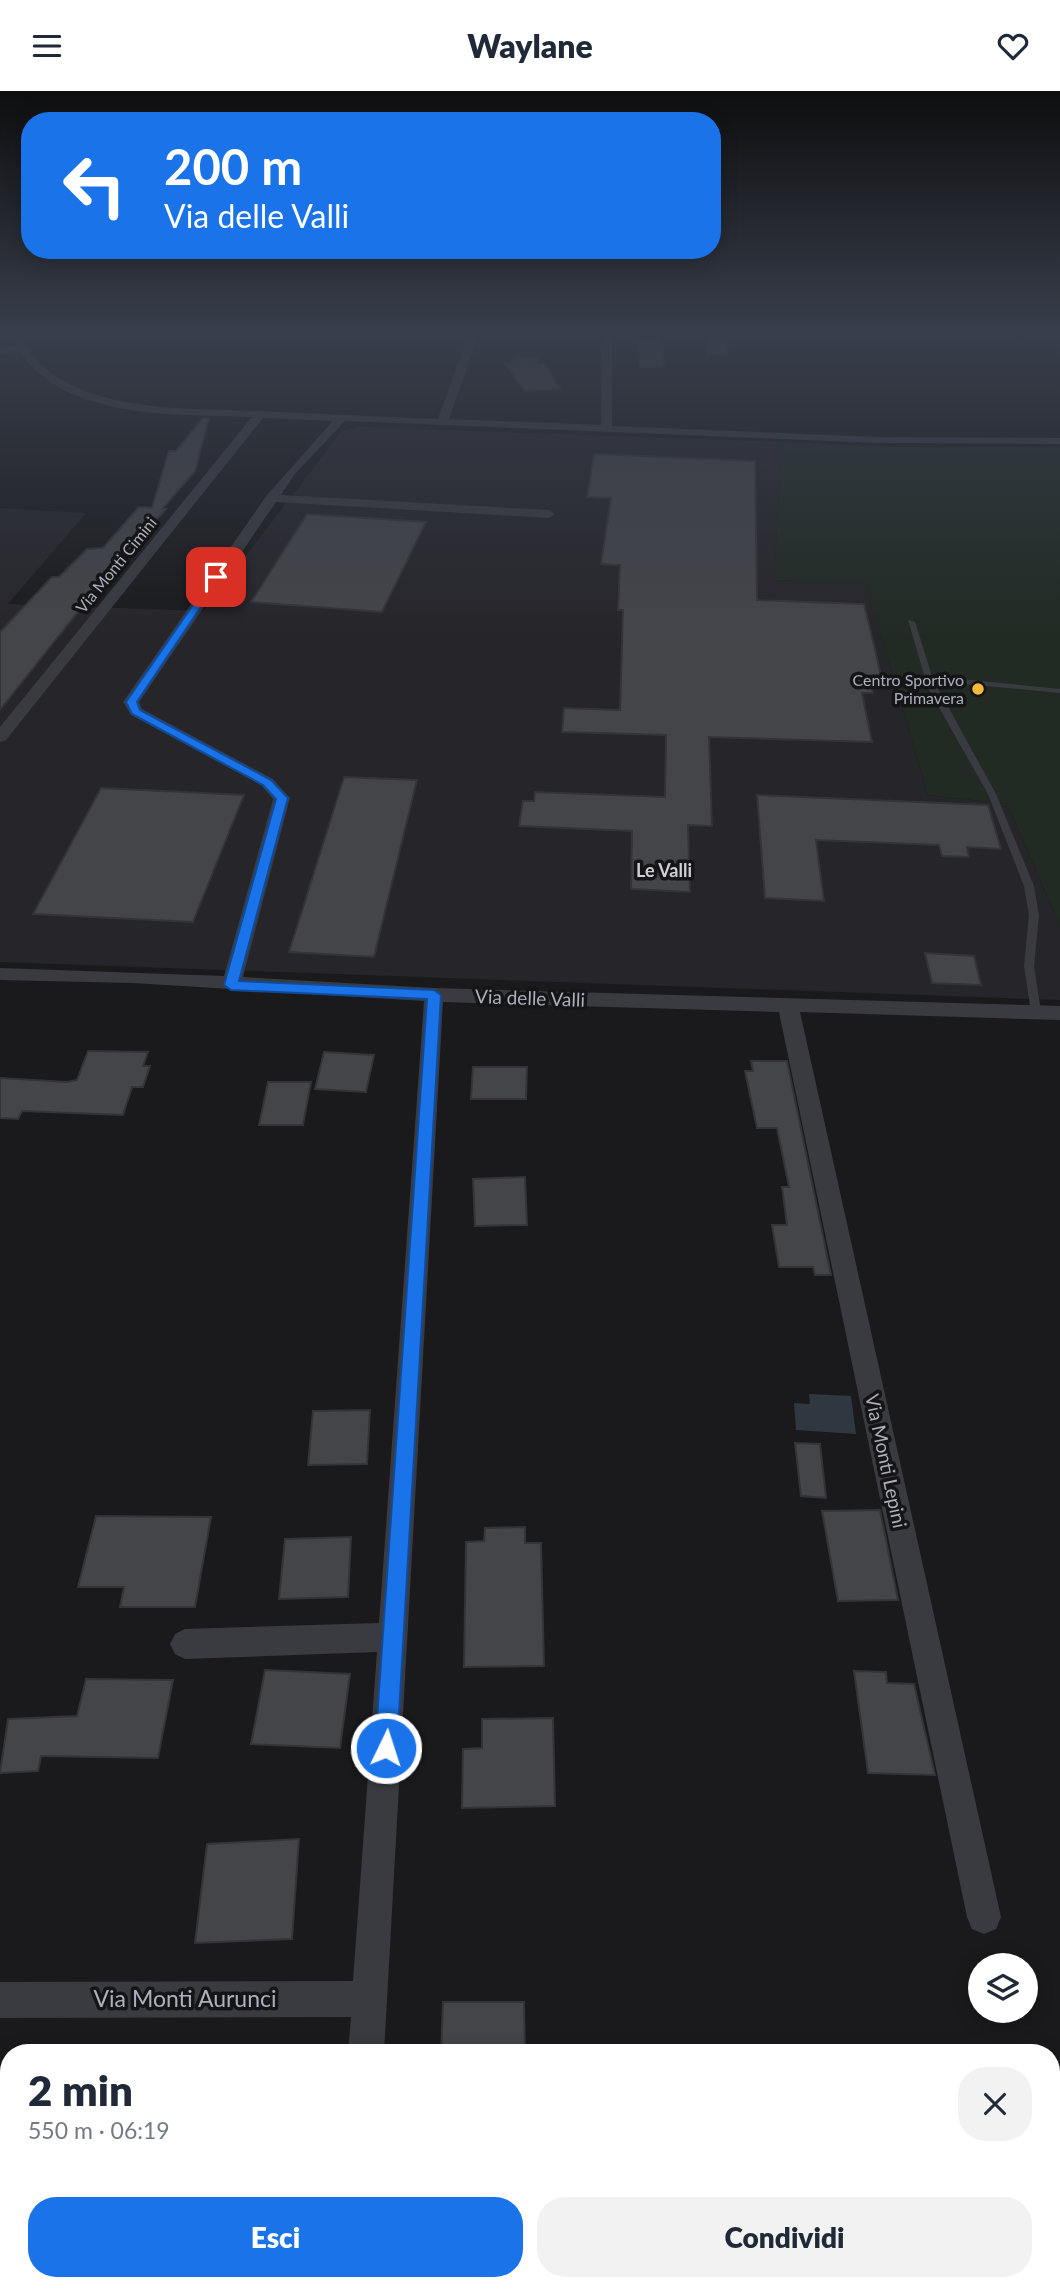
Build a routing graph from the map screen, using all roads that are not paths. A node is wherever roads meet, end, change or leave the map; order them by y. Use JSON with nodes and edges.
{"nodes":[{"id":1,"x":245,"y":434,"type":"edge"},
{"id":2,"x":327,"y":434,"type":"edge"},
{"id":3,"x":720,"y":434,"type":"edge"},
{"id":4,"x":1060,"y":441,"type":"edge"},
{"id":5,"x":271,"y":498,"type":"junction"},
{"id":6,"x":549,"y":514,"type":"dead end"},
{"id":7,"x":911,"y":622,"type":"dead end"},
{"id":8,"x":928,"y":678,"type":"junction"},
{"id":9,"x":1060,"y":691,"type":"edge"},
{"id":10,"x":0,"y":737,"type":"edge"},
{"id":11,"x":0,"y":974,"type":"edge"},
{"id":12,"x":231,"y":985,"type":"junction"},
{"id":13,"x":434,"y":995,"type":"junction"},
{"id":14,"x":788,"y":1005,"type":"junction"},
{"id":15,"x":1036,"y":1012,"type":"junction"},
{"id":16,"x":1060,"y":1013,"type":"edge"},
{"id":17,"x":393,"y":1637,"type":"junction"},
{"id":18,"x":185,"y":1644,"type":"dead end"},
{"id":19,"x":984,"y":1917,"type":"dead end"},
{"id":20,"x":370,"y":1999,"type":"junction"},
{"id":21,"x":0,"y":2000,"type":"edge"},
{"id":22,"x":367,"y":2044,"type":"edge"}],
"edges":[{"from":1,"to":10,"type":"street","name":"Via Monti Cimini"},
{"from":2,"to":5,"type":"street"},
{"from":3,"to":4,"type":"street"},
{"from":5,"to":6,"type":"street"},
{"from":5,"to":12,"type":"street"},
{"from":7,"to":8,"type":"lane"},
{"from":8,"to":9,"type":"lane"},
{"from":8,"to":15,"type":"lane"},
{"from":11,"to":12,"type":"street","name":"Via delle Valli"},
{"from":12,"to":13,"type":"street","name":"Via delle Valli"},
{"from":13,"to":14,"type":"street","name":"Via delle Valli"},
{"from":13,"to":17,"type":"street"},
{"from":14,"to":15,"type":"street","name":"Via delle Valli"},
{"from":14,"to":19,"type":"street","name":"Via Monti Lepini"},
{"from":15,"to":16,"type":"street","name":"Via delle Valli"},
{"from":17,"to":18,"type":"street"},
{"from":17,"to":20,"type":"street"},
{"from":20,"to":21,"type":"street","name":"Via Monti Aurunci"},
{"from":20,"to":22,"type":"street"}]}
